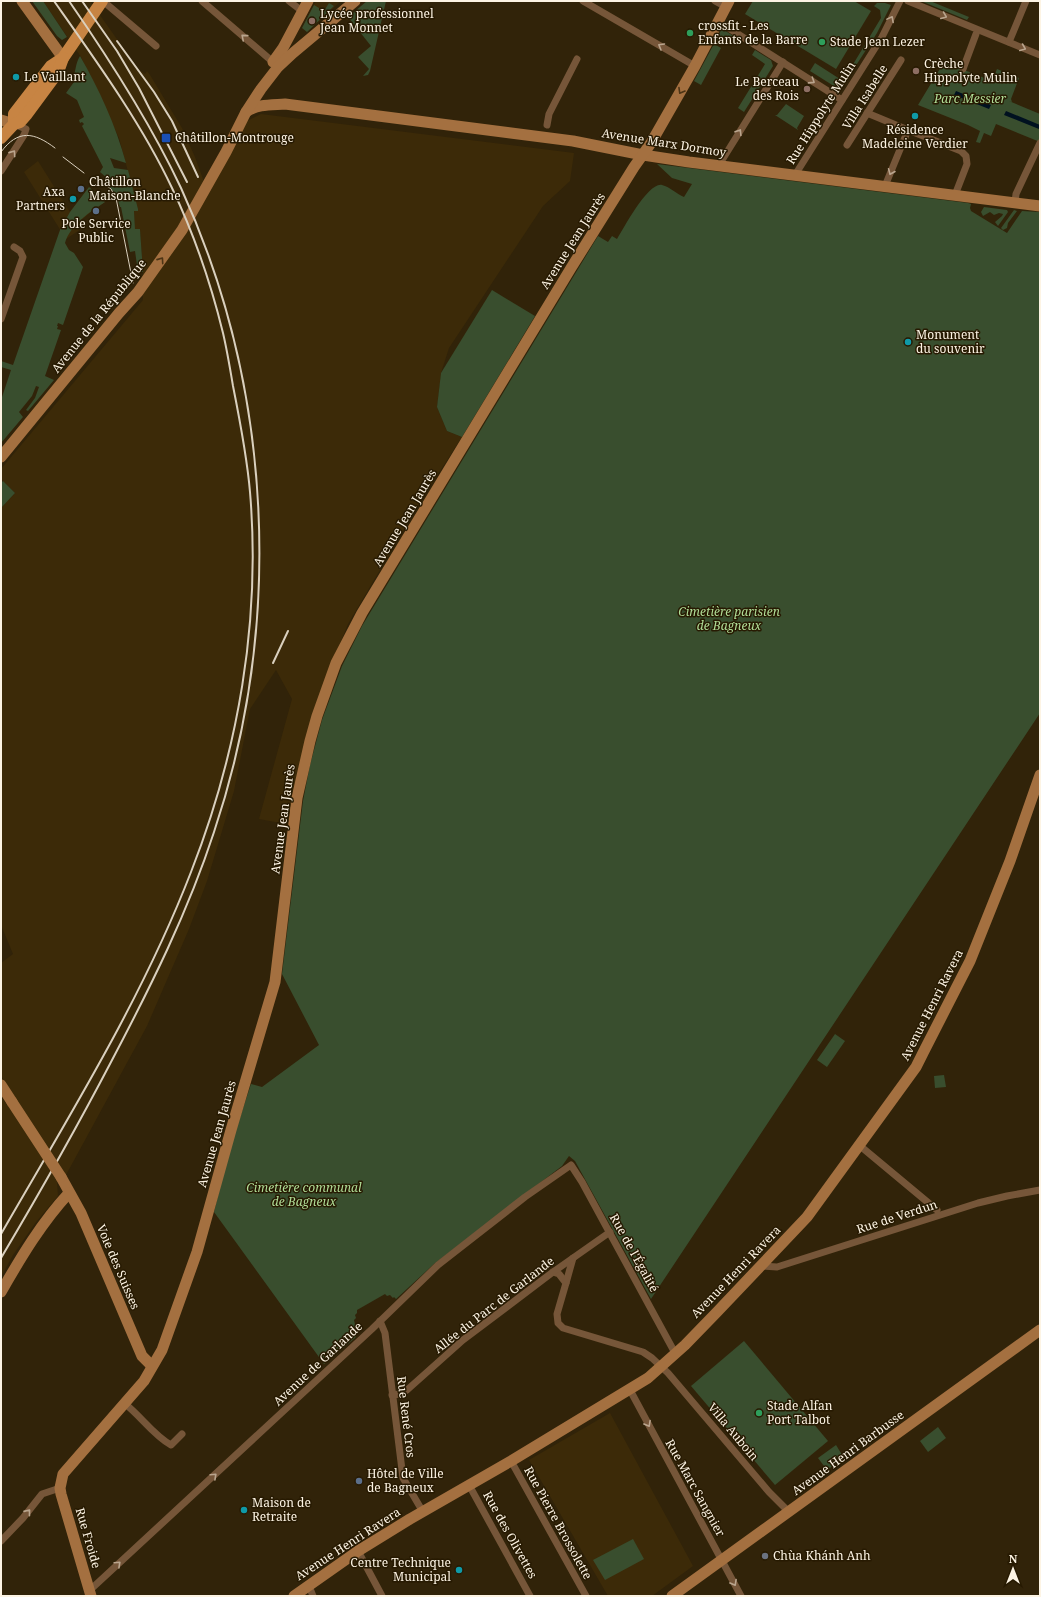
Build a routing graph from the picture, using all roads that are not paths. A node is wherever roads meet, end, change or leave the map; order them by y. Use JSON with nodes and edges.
{"nodes":[{"id":1,"x":22,"y":1,"type":"edge"},
{"id":2,"x":103,"y":1,"type":"edge"},
{"id":3,"x":202,"y":1,"type":"edge"},
{"id":4,"x":289,"y":1,"type":"edge"},
{"id":5,"x":308,"y":1,"type":"edge"},
{"id":6,"x":355,"y":1,"type":"edge"},
{"id":7,"x":583,"y":1,"type":"edge"},
{"id":8,"x":715,"y":1,"type":"edge"},
{"id":9,"x":900,"y":1,"type":"edge"},
{"id":10,"x":908,"y":1,"type":"edge"},
{"id":11,"x":1026,"y":1,"type":"edge"},
{"id":12,"x":727,"y":4,"type":"edge"},
{"id":13,"x":302,"y":11,"type":"junction"},
{"id":14,"x":719,"y":22,"type":"junction"},
{"id":15,"x":976,"y":34,"type":"dead end"},
{"id":16,"x":307,"y":41,"type":"junction"},
{"id":17,"x":1009,"y":42,"type":"junction"},
{"id":18,"x":156,"y":46,"type":"dead end"},
{"id":19,"x":283,"y":48,"type":"junction"},
{"id":20,"x":1040,"y":55,"type":"edge"},
{"id":21,"x":63,"y":58,"type":"junction"},
{"id":22,"x":577,"y":59,"type":"dead end"},
{"id":23,"x":901,"y":60,"type":"dead end"},
{"id":24,"x":273,"y":62,"type":"joint"},
{"id":25,"x":783,"y":62,"type":"junction"},
{"id":26,"x":695,"y":66,"type":"junction"},
{"id":27,"x":963,"y":69,"type":"dead end"},
{"id":28,"x":261,"y":89,"type":"junction"},
{"id":29,"x":842,"y":100,"type":"junction"},
{"id":30,"x":285,"y":104,"type":"junction"},
{"id":31,"x":246,"y":112,"type":"junction"},
{"id":32,"x":867,"y":113,"type":"junction"},
{"id":33,"x":1,"y":120,"type":"edge"},
{"id":34,"x":14,"y":124,"type":"junction"},
{"id":35,"x":547,"y":125,"type":"dead end"},
{"id":36,"x":908,"y":130,"type":"junction"},
{"id":37,"x":1,"y":138,"type":"edge"},
{"id":38,"x":1040,"y":143,"type":"edge"},
{"id":39,"x":847,"y":145,"type":"dead end"},
{"id":40,"x":643,"y":155,"type":"junction"},
{"id":41,"x":719,"y":165,"type":"junction"},
{"id":42,"x":1,"y":171,"type":"edge"},
{"id":43,"x":795,"y":175,"type":"junction"},
{"id":44,"x":885,"y":186,"type":"junction"},
{"id":45,"x":955,"y":195,"type":"junction"},
{"id":46,"x":1015,"y":202,"type":"junction"},
{"id":47,"x":1040,"y":206,"type":"edge"},
{"id":48,"x":14,"y":247,"type":"dead end"},
{"id":49,"x":1,"y":319,"type":"edge"},
{"id":50,"x":1,"y":456,"type":"edge"},
{"id":51,"x":1040,"y":775,"type":"edge"},
{"id":52,"x":1040,"y":787,"type":"edge"},
{"id":53,"x":1028,"y":811,"type":"junction"},
{"id":54,"x":1,"y":1085,"type":"edge"},
{"id":55,"x":859,"y":1145,"type":"junction"},
{"id":56,"x":571,"y":1165,"type":"joint"},
{"id":57,"x":1040,"y":1190,"type":"edge"},
{"id":58,"x":69,"y":1192,"type":"junction"},
{"id":59,"x":937,"y":1210,"type":"dead end"},
{"id":60,"x":610,"y":1232,"type":"junction"},
{"id":61,"x":573,"y":1258,"type":"junction"},
{"id":62,"x":762,"y":1266,"type":"junction"},
{"id":63,"x":553,"y":1272,"type":"junction"},
{"id":64,"x":566,"y":1284,"type":"junction"},
{"id":65,"x":1,"y":1292,"type":"edge"},
{"id":66,"x":380,"y":1321,"type":"junction"},
{"id":67,"x":1040,"y":1330,"type":"edge"},
{"id":68,"x":675,"y":1354,"type":"junction"},
{"id":69,"x":152,"y":1366,"type":"junction"},
{"id":70,"x":660,"y":1366,"type":"junction"},
{"id":71,"x":630,"y":1390,"type":"junction"},
{"id":72,"x":392,"y":1395,"type":"junction"},
{"id":73,"x":124,"y":1404,"type":"junction"},
{"id":74,"x":182,"y":1434,"type":"dead end"},
{"id":75,"x":511,"y":1461,"type":"junction"},
{"id":76,"x":470,"y":1485,"type":"junction"},
{"id":77,"x":60,"y":1488,"type":"junction"},
{"id":78,"x":423,"y":1512,"type":"junction"},
{"id":79,"x":790,"y":1512,"type":"junction"},
{"id":80,"x":1,"y":1540,"type":"edge"},
{"id":81,"x":358,"y":1551,"type":"junction"},
{"id":82,"x":722,"y":1560,"type":"junction"},
{"id":83,"x":311,"y":1591,"type":"edge"},
{"id":84,"x":90,"y":1593,"type":"edge"},
{"id":85,"x":294,"y":1596,"type":"edge"},
{"id":86,"x":382,"y":1596,"type":"edge"},
{"id":87,"x":530,"y":1596,"type":"edge"},
{"id":88,"x":586,"y":1596,"type":"edge"},
{"id":89,"x":672,"y":1596,"type":"edge"},
{"id":90,"x":742,"y":1596,"type":"edge"}],
"edges":[{"from":1,"to":21,"type":"street"},
{"from":2,"to":18,"type":"street"},
{"from":2,"to":21,"type":"main road"},
{"from":24,"to":3,"type":"street","one_way":true},
{"from":4,"to":13,"type":"street"},
{"from":5,"to":13,"type":"street"},
{"from":6,"to":16,"type":"street"},
{"from":26,"to":7,"type":"street","one_way":true},
{"from":8,"to":12,"type":"street"},
{"from":29,"to":9,"type":"street","name":"Rue Hippolyte Mulin","one_way":true},
{"from":10,"to":17,"type":"street","one_way":true},
{"from":11,"to":17,"type":"street"},
{"from":12,"to":14,"type":"street","name":"Avenue Jean Jaurès"},
{"from":13,"to":19,"type":"street"},
{"from":14,"to":25,"type":"street"},
{"from":14,"to":26,"type":"street","name":"Avenue Jean Jaurès"},
{"from":15,"to":27,"type":"street"},
{"from":16,"to":19,"type":"street"},
{"from":16,"to":28,"type":"street"},
{"from":17,"to":20,"type":"street","one_way":true},
{"from":19,"to":24,"type":"street"},
{"from":21,"to":34,"type":"main road"},
{"from":22,"to":35,"type":"street"},
{"from":23,"to":32,"type":"street","name":"Villa Isabelle"},
{"from":25,"to":29,"type":"street","one_way":true},
{"from":41,"to":25,"type":"street","one_way":true},
{"from":26,"to":40,"type":"street","name":"Avenue Jean Jaurès","one_way":true},
{"from":28,"to":30,"type":"street","name":"Avenue Marx Dormoy"},
{"from":28,"to":31,"type":"street","name":"Avenue de la République"},
{"from":29,"to":43,"type":"street","name":"Rue Hippolyte Mulin"},
{"from":30,"to":31,"type":"street","name":"Avenue Marx Dormoy"},
{"from":30,"to":40,"type":"street","name":"Avenue Marx Dormoy"},
{"from":50,"to":31,"type":"street","name":"Avenue de la République","one_way":true},
{"from":32,"to":36,"type":"street"},
{"from":32,"to":39,"type":"street","name":"Villa Isabelle"},
{"from":33,"to":34,"type":"street"},
{"from":34,"to":37,"type":"main road"},
{"from":42,"to":34,"type":"street","one_way":true},
{"from":36,"to":44,"type":"street","one_way":true},
{"from":36,"to":45,"type":"street"},
{"from":38,"to":46,"type":"street"},
{"from":40,"to":41,"type":"street","name":"Avenue Marx Dormoy"},
{"from":40,"to":69,"type":"street","name":"Avenue Jean Jaurès"},
{"from":41,"to":43,"type":"street","name":"Avenue Marx Dormoy"},
{"from":43,"to":44,"type":"street","name":"Avenue Marx Dormoy"},
{"from":44,"to":45,"type":"street","name":"Avenue Marx Dormoy"},
{"from":45,"to":46,"type":"street","name":"Avenue Marx Dormoy"},
{"from":46,"to":47,"type":"street","name":"Avenue Marx Dormoy"},
{"from":48,"to":49,"type":"street"},
{"from":51,"to":53,"type":"street","name":"Avenue Henri Ravera"},
{"from":52,"to":53,"type":"street","name":"Avenue Henri Ravera"},
{"from":53,"to":55,"type":"street","name":"Avenue Henri Ravera"},
{"from":54,"to":58,"type":"street","name":"Voie des Suisses","bridge":true},
{"from":55,"to":59,"type":"street"},
{"from":55,"to":62,"type":"street","name":"Avenue Henri Ravera"},
{"from":56,"to":60,"type":"street","name":"Rue de l'Égalité"},
{"from":56,"to":66,"type":"street","name":"Avenue de Garlande"},
{"from":57,"to":62,"type":"street","name":"Rue de Verdun"},
{"from":58,"to":65,"type":"street"},
{"from":58,"to":69,"type":"street","name":"Voie des Suisses"},
{"from":60,"to":61,"type":"street","name":"Allée du Parc de Garlande"},
{"from":60,"to":68,"type":"street","name":"Rue de l'Égalité"},
{"from":61,"to":63,"type":"street","name":"Allée du Parc de Garlande"},
{"from":61,"to":64,"type":"street","name":"Villa Auboin"},
{"from":62,"to":68,"type":"street","name":"Avenue Henri Ravera"},
{"from":63,"to":64,"type":"street"},
{"from":63,"to":72,"type":"street","name":"Allée du Parc de Garlande"},
{"from":64,"to":70,"type":"street","name":"Villa Auboin"},
{"from":66,"to":72,"type":"street","name":"Rue René Cros"},
{"from":84,"to":66,"type":"street","name":"Avenue de Garlande","one_way":true},
{"from":67,"to":79,"type":"street","name":"Avenue Henri Barbusse"},
{"from":68,"to":70,"type":"street","name":"Avenue Henri Ravera"},
{"from":69,"to":73,"type":"street","name":"Avenue Jean Jaurès"},
{"from":70,"to":71,"type":"street","name":"Avenue Henri Ravera"},
{"from":70,"to":79,"type":"street","name":"Villa Auboin"},
{"from":71,"to":75,"type":"street","name":"Avenue Henri Ravera"},
{"from":71,"to":82,"type":"street","name":"Rue Marc Sangnier","one_way":true},
{"from":72,"to":78,"type":"street","name":"Rue René Cros"},
{"from":73,"to":74,"type":"street"},
{"from":73,"to":77,"type":"street","name":"Avenue Jean Jaurès"},
{"from":75,"to":76,"type":"street","name":"Avenue Henri Ravera"},
{"from":75,"to":88,"type":"street","name":"Rue Pierre Brossolette"},
{"from":76,"to":78,"type":"street","name":"Avenue Henri Ravera"},
{"from":76,"to":87,"type":"street","name":"Rue des Olivettes"},
{"from":80,"to":77,"type":"street","one_way":true},
{"from":77,"to":84,"type":"street","name":"Rue Froide"},
{"from":78,"to":81,"type":"street","name":"Avenue Henri Ravera"},
{"from":79,"to":82,"type":"street","name":"Avenue Henri Barbusse"},
{"from":81,"to":83,"type":"street","name":"Avenue Henri Ravera"},
{"from":81,"to":86,"type":"street"},
{"from":82,"to":89,"type":"street","name":"Avenue Henri Barbusse"},
{"from":82,"to":90,"type":"street","name":"Rue Marc Sangnier","one_way":true},
{"from":83,"to":85,"type":"street","name":"Avenue Henri Ravera"}]}
